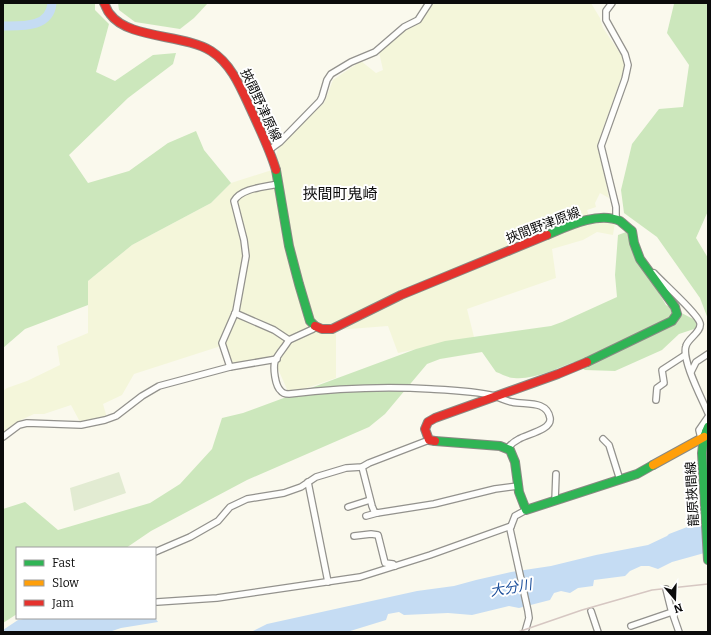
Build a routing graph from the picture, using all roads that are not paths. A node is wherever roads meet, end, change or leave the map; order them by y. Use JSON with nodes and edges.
{"nodes":[{"id":1,"x":104,"y":3,"type":"edge"},
{"id":2,"x":429,"y":3,"type":"edge"},
{"id":3,"x":612,"y":3,"type":"edge"},
{"id":4,"x":269,"y":150,"type":"junction"},
{"id":5,"x":278,"y":184,"type":"junction"},
{"id":6,"x":616,"y":220,"type":"junction"},
{"id":7,"x":642,"y":262,"type":"junction"},
{"id":8,"x":235,"y":313,"type":"junction"},
{"id":9,"x":315,"y":326,"type":"junction"},
{"id":10,"x":289,"y":340,"type":"junction"},
{"id":11,"x":708,"y":354,"type":"edge"},
{"id":12,"x":686,"y":355,"type":"junction"},
{"id":13,"x":277,"y":359,"type":"junction"},
{"id":14,"x":230,"y":367,"type":"junction"},
{"id":15,"x":691,"y":372,"type":"junction"},
{"id":16,"x":494,"y":396,"type":"junction"},
{"id":17,"x":656,"y":400,"type":"dead end"},
{"id":18,"x":708,"y":412,"type":"edge"},
{"id":19,"x":708,"y":417,"type":"edge"},
{"id":20,"x":708,"y":427,"type":"edge"},
{"id":21,"x":3,"y":437,"type":"edge"},
{"id":22,"x":603,"y":439,"type":"dead end"},
{"id":23,"x":429,"y":440,"type":"junction"},
{"id":24,"x":704,"y":440,"type":"edge"},
{"id":25,"x":508,"y":448,"type":"junction"},
{"id":26,"x":362,"y":467,"type":"junction"},
{"id":27,"x":556,"y":474,"type":"dead end"},
{"id":28,"x":620,"y":480,"type":"junction"},
{"id":29,"x":308,"y":482,"type":"junction"},
{"id":30,"x":518,"y":486,"type":"junction"},
{"id":31,"x":370,"y":500,"type":"junction"},
{"id":32,"x":555,"y":501,"type":"junction"},
{"id":33,"x":348,"y":507,"type":"dead end"},
{"id":34,"x":526,"y":510,"type":"junction"},
{"id":35,"x":378,"y":513,"type":"junction"},
{"id":36,"x":366,"y":516,"type":"dead end"},
{"id":37,"x":511,"y":526,"type":"junction"},
{"id":38,"x":354,"y":536,"type":"dead end"},
{"id":39,"x":156,"y":552,"type":"edge"},
{"id":40,"x":708,"y":560,"type":"edge"},
{"id":41,"x":395,"y":566,"type":"junction"},
{"id":42,"x":328,"y":582,"type":"junction"},
{"id":43,"x":666,"y":589,"type":"dead end"},
{"id":44,"x":158,"y":602,"type":"dead end"},
{"id":45,"x":590,"y":611,"type":"dead end"},
{"id":46,"x":672,"y":612,"type":"junction"},
{"id":47,"x":631,"y":626,"type":"dead end"},
{"id":48,"x":525,"y":632,"type":"edge"},
{"id":49,"x":598,"y":632,"type":"edge"},
{"id":50,"x":679,"y":632,"type":"edge"}],
"edges":[{"from":1,"to":4,"type":"main road","name":"挾間野津原線"},
{"from":2,"to":4,"type":"street"},
{"from":3,"to":6,"type":"street"},
{"from":4,"to":5,"type":"main road","name":"挾間野津原線"},
{"from":5,"to":8,"type":"street"},
{"from":5,"to":9,"type":"main road","name":"挾間野津原線"},
{"from":6,"to":7,"type":"main road"},
{"from":6,"to":9,"type":"main road","name":"挾間野津原線"},
{"from":7,"to":12,"type":"street"},
{"from":7,"to":16,"type":"main road"},
{"from":8,"to":10,"type":"street"},
{"from":8,"to":14,"type":"street"},
{"from":9,"to":10,"type":"street"},
{"from":10,"to":13,"type":"street"},
{"from":11,"to":15,"type":"street"},
{"from":12,"to":15,"type":"street"},
{"from":12,"to":17,"type":"street"},
{"from":13,"to":14,"type":"street"},
{"from":13,"to":16,"type":"street"},
{"from":14,"to":21,"type":"street"},
{"from":15,"to":18,"type":"street"},
{"from":16,"to":23,"type":"main road"},
{"from":16,"to":25,"type":"street"},
{"from":19,"to":24,"type":"street"},
{"from":20,"to":24,"type":"main road","name":"龍原挾間線"},
{"from":22,"to":28,"type":"street"},
{"from":23,"to":25,"type":"main road"},
{"from":23,"to":26,"type":"street"},
{"from":24,"to":28,"type":"main road"},
{"from":24,"to":40,"type":"main road","name":"龍原挾間線"},
{"from":25,"to":30,"type":"main road"},
{"from":26,"to":29,"type":"street"},
{"from":26,"to":31,"type":"street"},
{"from":27,"to":32,"type":"street"},
{"from":28,"to":32,"type":"main road"},
{"from":29,"to":39,"type":"street"},
{"from":29,"to":42,"type":"street"},
{"from":30,"to":34,"type":"main road"},
{"from":30,"to":35,"type":"street"},
{"from":31,"to":33,"type":"street"},
{"from":31,"to":35,"type":"street"},
{"from":32,"to":34,"type":"main road"},
{"from":34,"to":37,"type":"street"},
{"from":35,"to":36,"type":"street"},
{"from":37,"to":41,"type":"street"},
{"from":37,"to":48,"type":"street"},
{"from":38,"to":41,"type":"street"},
{"from":41,"to":42,"type":"street"},
{"from":42,"to":44,"type":"street"},
{"from":43,"to":46,"type":"street"},
{"from":45,"to":49,"type":"street"},
{"from":46,"to":47,"type":"street"},
{"from":46,"to":50,"type":"street"}]}
